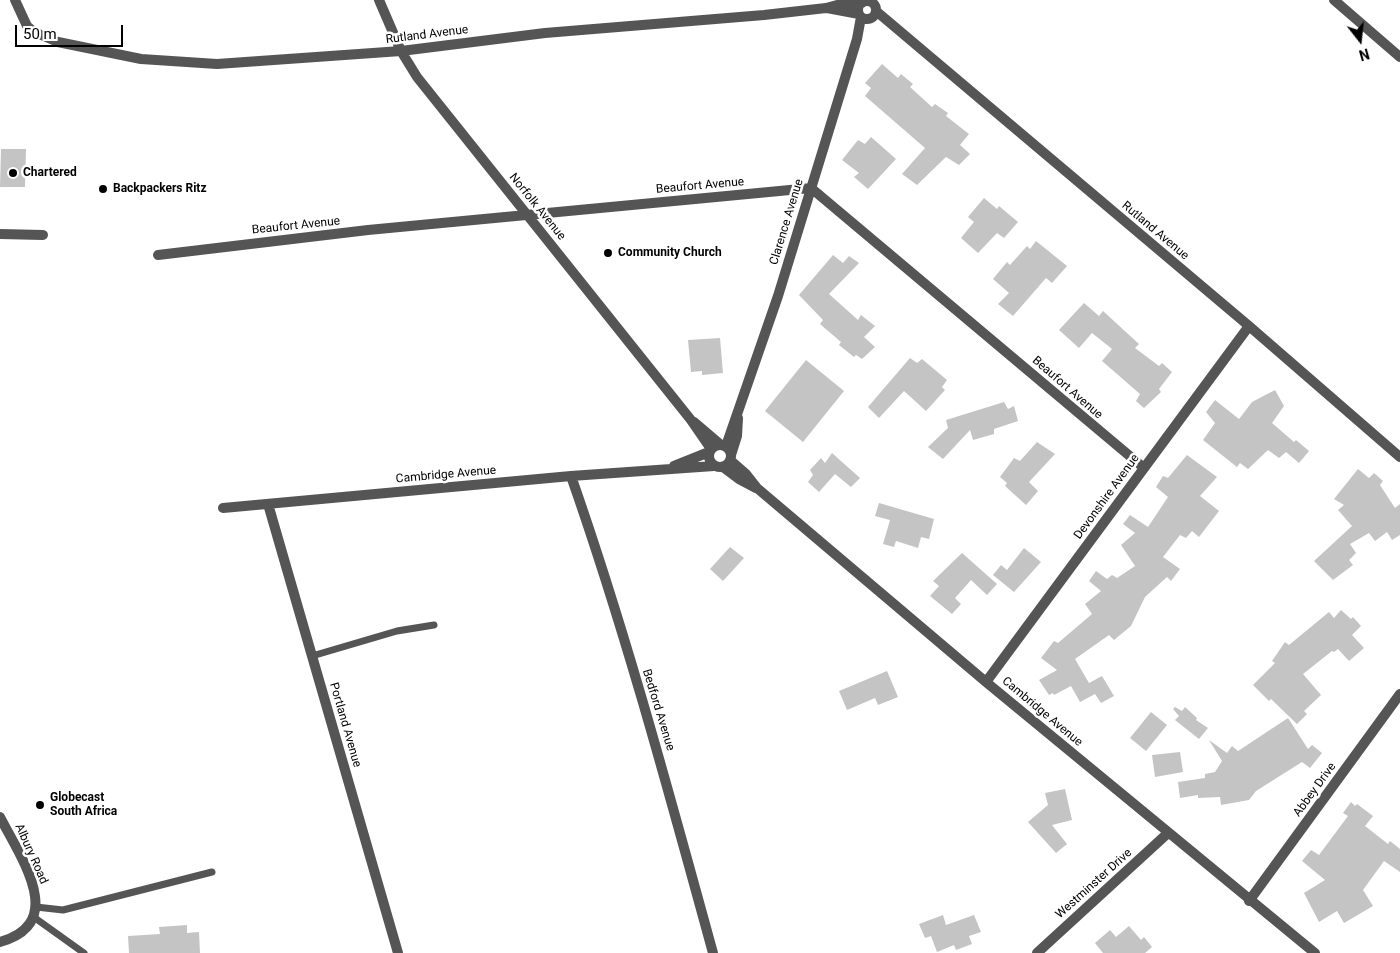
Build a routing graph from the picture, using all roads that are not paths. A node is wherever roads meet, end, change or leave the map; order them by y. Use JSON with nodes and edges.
{"nodes":[{"id":1,"x":15,"y":0,"type":"edge"},
{"id":2,"x":379,"y":0,"type":"edge"},
{"id":3,"x":1334,"y":0,"type":"edge"},
{"id":4,"x":868,"y":8,"type":"edge"},
{"id":5,"x":401,"y":51,"type":"junction"},
{"id":6,"x":1400,"y":57,"type":"edge"},
{"id":7,"x":811,"y":188,"type":"junction"},
{"id":8,"x":527,"y":216,"type":"junction"},
{"id":9,"x":0,"y":234,"type":"edge"},
{"id":10,"x":43,"y":235,"type":"dead end"},
{"id":11,"x":158,"y":255,"type":"dead end"},
{"id":12,"x":1249,"y":326,"type":"junction"},
{"id":13,"x":721,"y":455,"type":"junction"},
{"id":14,"x":1400,"y":457,"type":"edge"},
{"id":15,"x":1144,"y":468,"type":"junction"},
{"id":16,"x":571,"y":476,"type":"junction"},
{"id":17,"x":268,"y":504,"type":"junction"},
{"id":18,"x":223,"y":508,"type":"dead end"},
{"id":19,"x":434,"y":625,"type":"dead end"},
{"id":20,"x":312,"y":656,"type":"junction"},
{"id":21,"x":986,"y":682,"type":"junction"},
{"id":22,"x":1400,"y":694,"type":"edge"},
{"id":23,"x":0,"y":818,"type":"edge"},
{"id":24,"x":1168,"y":833,"type":"junction"},
{"id":25,"x":212,"y":872,"type":"dead end"},
{"id":26,"x":1249,"y":901,"type":"junction"},
{"id":27,"x":36,"y":913,"type":"junction"},
{"id":28,"x":0,"y":942,"type":"edge"},
{"id":29,"x":84,"y":953,"type":"edge"},
{"id":30,"x":398,"y":953,"type":"edge"},
{"id":31,"x":714,"y":953,"type":"edge"},
{"id":32,"x":1037,"y":953,"type":"edge"},
{"id":33,"x":1314,"y":953,"type":"edge"}],
"edges":[{"from":1,"to":5,"type":"street","name":"Rutland Avenue"},
{"from":2,"to":5,"type":"street","name":"Norfolk Avenue"},
{"from":3,"to":6,"type":"street"},
{"from":4,"to":5,"type":"street","name":"Rutland Avenue"},
{"from":4,"to":7,"type":"street","name":"Clarence Avenue"},
{"from":4,"to":12,"type":"street","name":"Rutland Avenue"},
{"from":5,"to":8,"type":"street","name":"Norfolk Avenue"},
{"from":7,"to":8,"type":"street","name":"Beaufort Avenue"},
{"from":7,"to":13,"type":"street","name":"Clarence Avenue"},
{"from":7,"to":15,"type":"street","name":"Beaufort Avenue"},
{"from":8,"to":11,"type":"street","name":"Beaufort Avenue"},
{"from":8,"to":13,"type":"street","name":"Norfolk Avenue"},
{"from":9,"to":10,"type":"street"},
{"from":12,"to":14,"type":"street","name":"Rutland Avenue"},
{"from":12,"to":15,"type":"street","name":"Devonshire Avenue"},
{"from":13,"to":16,"type":"street","name":"Cambridge Avenue"},
{"from":13,"to":21,"type":"street","name":"Cambridge Avenue"},
{"from":15,"to":21,"type":"street","name":"Devonshire Avenue"},
{"from":16,"to":17,"type":"street","name":"Cambridge Avenue"},
{"from":16,"to":31,"type":"street","name":"Bedford Avenue"},
{"from":17,"to":18,"type":"street","name":"Cambridge Avenue"},
{"from":17,"to":20,"type":"street","name":"Portland Avenue"},
{"from":19,"to":20,"type":"lane"},
{"from":20,"to":30,"type":"street","name":"Portland Avenue"},
{"from":21,"to":24,"type":"street","name":"Cambridge Avenue"},
{"from":22,"to":26,"type":"street","name":"Abbey Drive"},
{"from":23,"to":27,"type":"street","name":"Albury Road"},
{"from":24,"to":26,"type":"street","name":"Cambridge Avenue"},
{"from":24,"to":32,"type":"street","name":"Westminster Drive"},
{"from":25,"to":27,"type":"lane"},
{"from":26,"to":33,"type":"street","name":"Cambridge Avenue"},
{"from":27,"to":28,"type":"street"},
{"from":27,"to":29,"type":"lane"}]}
